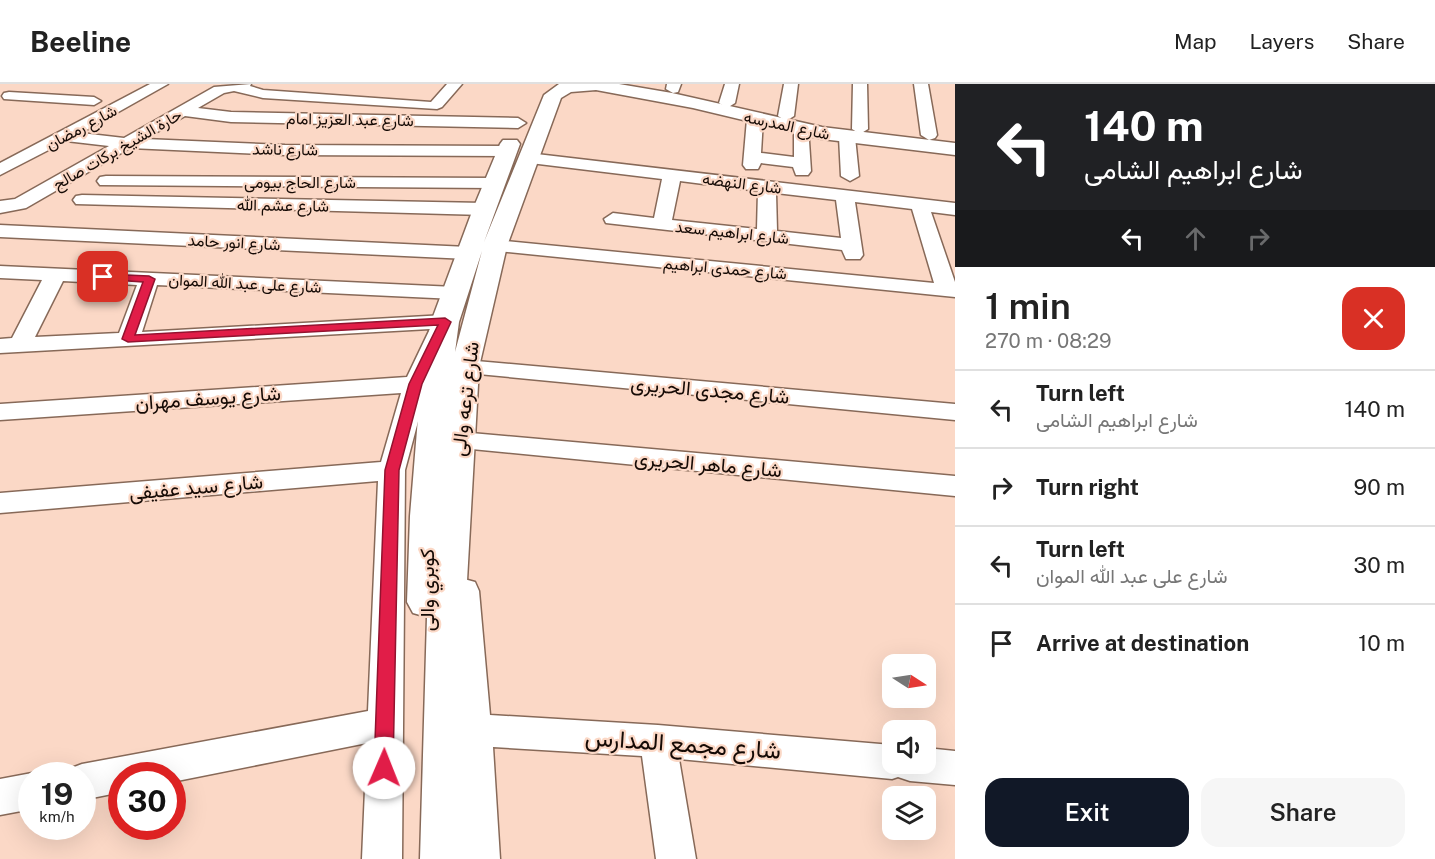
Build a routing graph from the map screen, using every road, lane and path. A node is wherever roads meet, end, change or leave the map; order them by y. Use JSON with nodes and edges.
{"nodes":[{"id":1,"x":24,"y":84,"type":"edge"},
{"id":2,"x":161,"y":84,"type":"edge"},
{"id":3,"x":303,"y":84,"type":"edge"},
{"id":4,"x":367,"y":84,"type":"edge"},
{"id":5,"x":454,"y":84,"type":"edge"},
{"id":6,"x":621,"y":84,"type":"edge"},
{"id":7,"x":732,"y":84,"type":"edge"},
{"id":8,"x":791,"y":84,"type":"edge"},
{"id":9,"x":860,"y":84,"type":"edge"},
{"id":10,"x":921,"y":84,"type":"edge"},
{"id":11,"x":238,"y":85,"type":"edge"},
{"id":12,"x":667,"y":86,"type":"edge"},
{"id":13,"x":273,"y":94,"type":"junction"},
{"id":14,"x":290,"y":96,"type":"junction"},
{"id":15,"x":5,"y":97,"type":"edge"},
{"id":16,"x":328,"y":98,"type":"junction"},
{"id":17,"x":352,"y":99,"type":"junction"},
{"id":18,"x":94,"y":101,"type":"dead end"},
{"id":19,"x":381,"y":101,"type":"junction"},
{"id":20,"x":693,"y":103,"type":"junction"},
{"id":21,"x":727,"y":103,"type":"junction"},
{"id":22,"x":436,"y":104,"type":"junction"},
{"id":23,"x":458,"y":105,"type":"dead end"},
{"id":24,"x":183,"y":111,"type":"junction"},
{"id":25,"x":522,"y":113,"type":"joint"},
{"id":26,"x":786,"y":116,"type":"junction"},
{"id":27,"x":249,"y":117,"type":"junction"},
{"id":28,"x":311,"y":118,"type":"junction"},
{"id":29,"x":755,"y":119,"type":"junction"},
{"id":30,"x":367,"y":120,"type":"junction"},
{"id":31,"x":802,"y":129,"type":"junction"},
{"id":32,"x":854,"y":133,"type":"junction"},
{"id":33,"x":929,"y":135,"type":"junction"},
{"id":34,"x":63,"y":136,"type":"junction"},
{"id":35,"x":955,"y":137,"type":"edge"},
{"id":36,"x":900,"y":138,"type":"junction"},
{"id":37,"x":125,"y":144,"type":"junction"},
{"id":38,"x":955,"y":149,"type":"edge"},
{"id":39,"x":518,"y":154,"type":"junction"},
{"id":40,"x":0,"y":170,"type":"edge"},
{"id":41,"x":672,"y":175,"type":"junction"},
{"id":42,"x":850,"y":176,"type":"dead end"},
{"id":43,"x":106,"y":181,"type":"dead end"},
{"id":44,"x":494,"y":183,"type":"junction"},
{"id":45,"x":767,"y":186,"type":"junction"},
{"id":46,"x":845,"y":196,"type":"junction"},
{"id":47,"x":82,"y":200,"type":"dead end"},
{"id":48,"x":920,"y":205,"type":"junction"},
{"id":49,"x":0,"y":207,"type":"edge"},
{"id":50,"x":484,"y":209,"type":"junction"},
{"id":51,"x":955,"y":209,"type":"edge"},
{"id":52,"x":613,"y":219,"type":"dead end"},
{"id":53,"x":662,"y":224,"type":"junction"},
{"id":54,"x":0,"y":231,"type":"edge"},
{"id":55,"x":767,"y":236,"type":"junction"},
{"id":56,"x":495,"y":246,"type":"junction"},
{"id":57,"x":468,"y":253,"type":"junction"},
{"id":58,"x":0,"y":272,"type":"edge"},
{"id":59,"x":56,"y":274,"type":"junction"},
{"id":60,"x":149,"y":279,"type":"junction"},
{"id":61,"x":951,"y":290,"type":"edge"},
{"id":62,"x":450,"y":307,"type":"junction"},
{"id":63,"x":128,"y":339,"type":"junction"},
{"id":64,"x":10,"y":346,"type":"edge"},
{"id":65,"x":465,"y":367,"type":"junction"},
{"id":66,"x":416,"y":384,"type":"junction"},
{"id":67,"x":0,"y":412,"type":"edge"},
{"id":68,"x":955,"y":412,"type":"edge"},
{"id":69,"x":460,"y":441,"type":"junction"},
{"id":70,"x":392,"y":470,"type":"junction"},
{"id":71,"x":455,"y":482,"type":"junction"},
{"id":72,"x":955,"y":486,"type":"edge"},
{"id":73,"x":0,"y":503,"type":"edge"},
{"id":74,"x":384,"y":724,"type":"junction"},
{"id":75,"x":474,"y":730,"type":"junction"},
{"id":76,"x":658,"y":741,"type":"junction"},
{"id":77,"x":882,"y":761,"type":"edge"},
{"id":78,"x":936,"y":766,"type":"edge"},
{"id":79,"x":955,"y":768,"type":"edge"},
{"id":80,"x":96,"y":779,"type":"edge"},
{"id":81,"x":18,"y":794,"type":"edge"},
{"id":82,"x":0,"y":797,"type":"edge"},
{"id":83,"x":374,"y":857,"type":"edge"},
{"id":84,"x":427,"y":859,"type":"edge"},
{"id":85,"x":444,"y":859,"type":"edge"},
{"id":86,"x":480,"y":859,"type":"edge"},
{"id":87,"x":676,"y":859,"type":"edge"}],
"edges":[{"from":1,"to":15,"type":"street"},
{"from":2,"to":34,"type":"street","name":"شارع رمضان"},
{"from":3,"to":14,"type":"street"},
{"from":4,"to":17,"type":"street"},
{"from":5,"to":22,"type":"street"},
{"from":6,"to":20,"type":"main road","name":"شارع المدرسه"},
{"from":7,"to":21,"type":"street"},
{"from":8,"to":26,"type":"street"},
{"from":9,"to":32,"type":"street"},
{"from":10,"to":33,"type":"street"},
{"from":11,"to":13,"type":"street"},
{"from":11,"to":24,"type":"street","name":"حارة الشيخ بركات صالح"},
{"from":12,"to":21,"type":"main road","name":"شارع المدرسه"},
{"from":13,"to":14,"type":"street"},
{"from":13,"to":27,"type":"street"},
{"from":14,"to":16,"type":"street"},
{"from":15,"to":18,"type":"street"},
{"from":16,"to":17,"type":"street"},
{"from":16,"to":28,"type":"street"},
{"from":17,"to":19,"type":"street"},
{"from":19,"to":22,"type":"street"},
{"from":19,"to":30,"type":"street"},
{"from":20,"to":29,"type":"main road","name":"شارع المدرسه"},
{"from":20,"to":39,"type":"main road","name":"شارع ترعه والى"},
{"from":21,"to":26,"type":"main road","name":"شارع المدرسه"},
{"from":22,"to":23,"type":"street"},
{"from":24,"to":27,"type":"street","name":"شارع عبد العزيز امام"},
{"from":24,"to":37,"type":"street","name":"حارة الشيخ بركات صالح"},
{"from":25,"to":30,"type":"street","name":"شارع عبد العزيز امام"},
{"from":25,"to":39,"type":"main road","name":"شارع ترعه والى"},
{"from":26,"to":32,"type":"main road","name":"شارع المدرسه"},
{"from":27,"to":28,"type":"street","name":"شارع عبد العزيز امام"},
{"from":28,"to":30,"type":"street","name":"شارع عبد العزيز امام"},
{"from":29,"to":31,"type":"main road","name":"شارع المدرسه"},
{"from":29,"to":31,"type":"street"},
{"from":31,"to":32,"type":"main road","name":"شارع المدرسه"},
{"from":32,"to":36,"type":"main road","name":"شارع المدرسه"},
{"from":32,"to":42,"type":"street"},
{"from":33,"to":35,"type":"main road","name":"شارع المدرسه"},
{"from":33,"to":36,"type":"main road","name":"شارع المدرسه"},
{"from":34,"to":37,"type":"street","name":"شارع ناشد"},
{"from":34,"to":40,"type":"street","name":"شارع رمضان"},
{"from":36,"to":38,"type":"main road","name":"شارع المدرسه"},
{"from":37,"to":39,"type":"street","name":"شارع ناشد"},
{"from":37,"to":49,"type":"street","name":"حارة الشيخ بركات صالح"},
{"from":39,"to":41,"type":"street","name":"شارع النهضه"},
{"from":39,"to":44,"type":"main road","name":"شارع ترعه والى"},
{"from":39,"to":56,"type":"main road","name":"شارع ترعه والى"},
{"from":41,"to":45,"type":"street","name":"شارع النهضه"},
{"from":41,"to":53,"type":"street"},
{"from":43,"to":44,"type":"street","name":"شارع الحاج بيومى"},
{"from":44,"to":50,"type":"main road","name":"شارع ترعه والى"},
{"from":45,"to":46,"type":"street","name":"شارع النهضه"},
{"from":45,"to":55,"type":"street"},
{"from":46,"to":48,"type":"street","name":"شارع النهضه"},
{"from":46,"to":55,"type":"street","name":"شارع ابراهيم سعد"},
{"from":47,"to":50,"type":"street","name":"شارع عشم الله"},
{"from":48,"to":51,"type":"street","name":"شارع النهضه"},
{"from":48,"to":61,"type":"street"},
{"from":50,"to":57,"type":"main road","name":"شارع ترعه والى"},
{"from":52,"to":53,"type":"street","name":"شارع ابراهيم سعد"},
{"from":53,"to":55,"type":"street","name":"شارع ابراهيم سعد"},
{"from":54,"to":57,"type":"street","name":"شارع انور حامد"},
{"from":56,"to":61,"type":"street","name":"شارع حمدى ابراهيم"},
{"from":56,"to":65,"type":"main road","name":"شارع ترعه والى"},
{"from":57,"to":62,"type":"main road","name":"شارع ترعه والى"},
{"from":58,"to":59,"type":"street","name":"شارع على عبد الله الموان"},
{"from":59,"to":60,"type":"street","name":"شارع على عبد الله الموان"},
{"from":59,"to":64,"type":"street"},
{"from":60,"to":62,"type":"street","name":"شارع على عبد الله الموان"},
{"from":60,"to":63,"type":"street"},
{"from":62,"to":63,"type":"street"},
{"from":62,"to":66,"type":"street","name":"شارع ترعه والى"},
{"from":62,"to":84,"type":"main road","name":"كوبري والى"},
{"from":63,"to":64,"type":"street"},
{"from":65,"to":68,"type":"street","name":"شارع مجدى الحريرى"},
{"from":65,"to":69,"type":"main road","name":"شارع ترعه والى"},
{"from":66,"to":67,"type":"street","name":"شارع يوسف مهران"},
{"from":66,"to":70,"type":"street","name":"شارع ترعه والى"},
{"from":69,"to":71,"type":"main road","name":"شارع ترعه والى"},
{"from":69,"to":72,"type":"street","name":"شارع ماهر الحريرى"},
{"from":70,"to":73,"type":"street","name":"شارع سيد عفيفى"},
{"from":70,"to":74,"type":"street","name":"شارع ترعه والى"},
{"from":71,"to":75,"type":"street","name":"شارع ترعه والى"},
{"from":71,"to":85,"type":"main road","name":"كوبري والى"},
{"from":74,"to":80,"type":"street"},
{"from":74,"to":83,"type":"street","name":"شارع ترعه والى"},
{"from":75,"to":76,"type":"street","name":"شارع مجمع المدارس"},
{"from":75,"to":86,"type":"street","name":"شارع ترعه والى"},
{"from":76,"to":77,"type":"street","name":"شارع مجمع المدارس"},
{"from":76,"to":87,"type":"street"},
{"from":78,"to":79,"type":"street"},
{"from":81,"to":82,"type":"street"}]}
